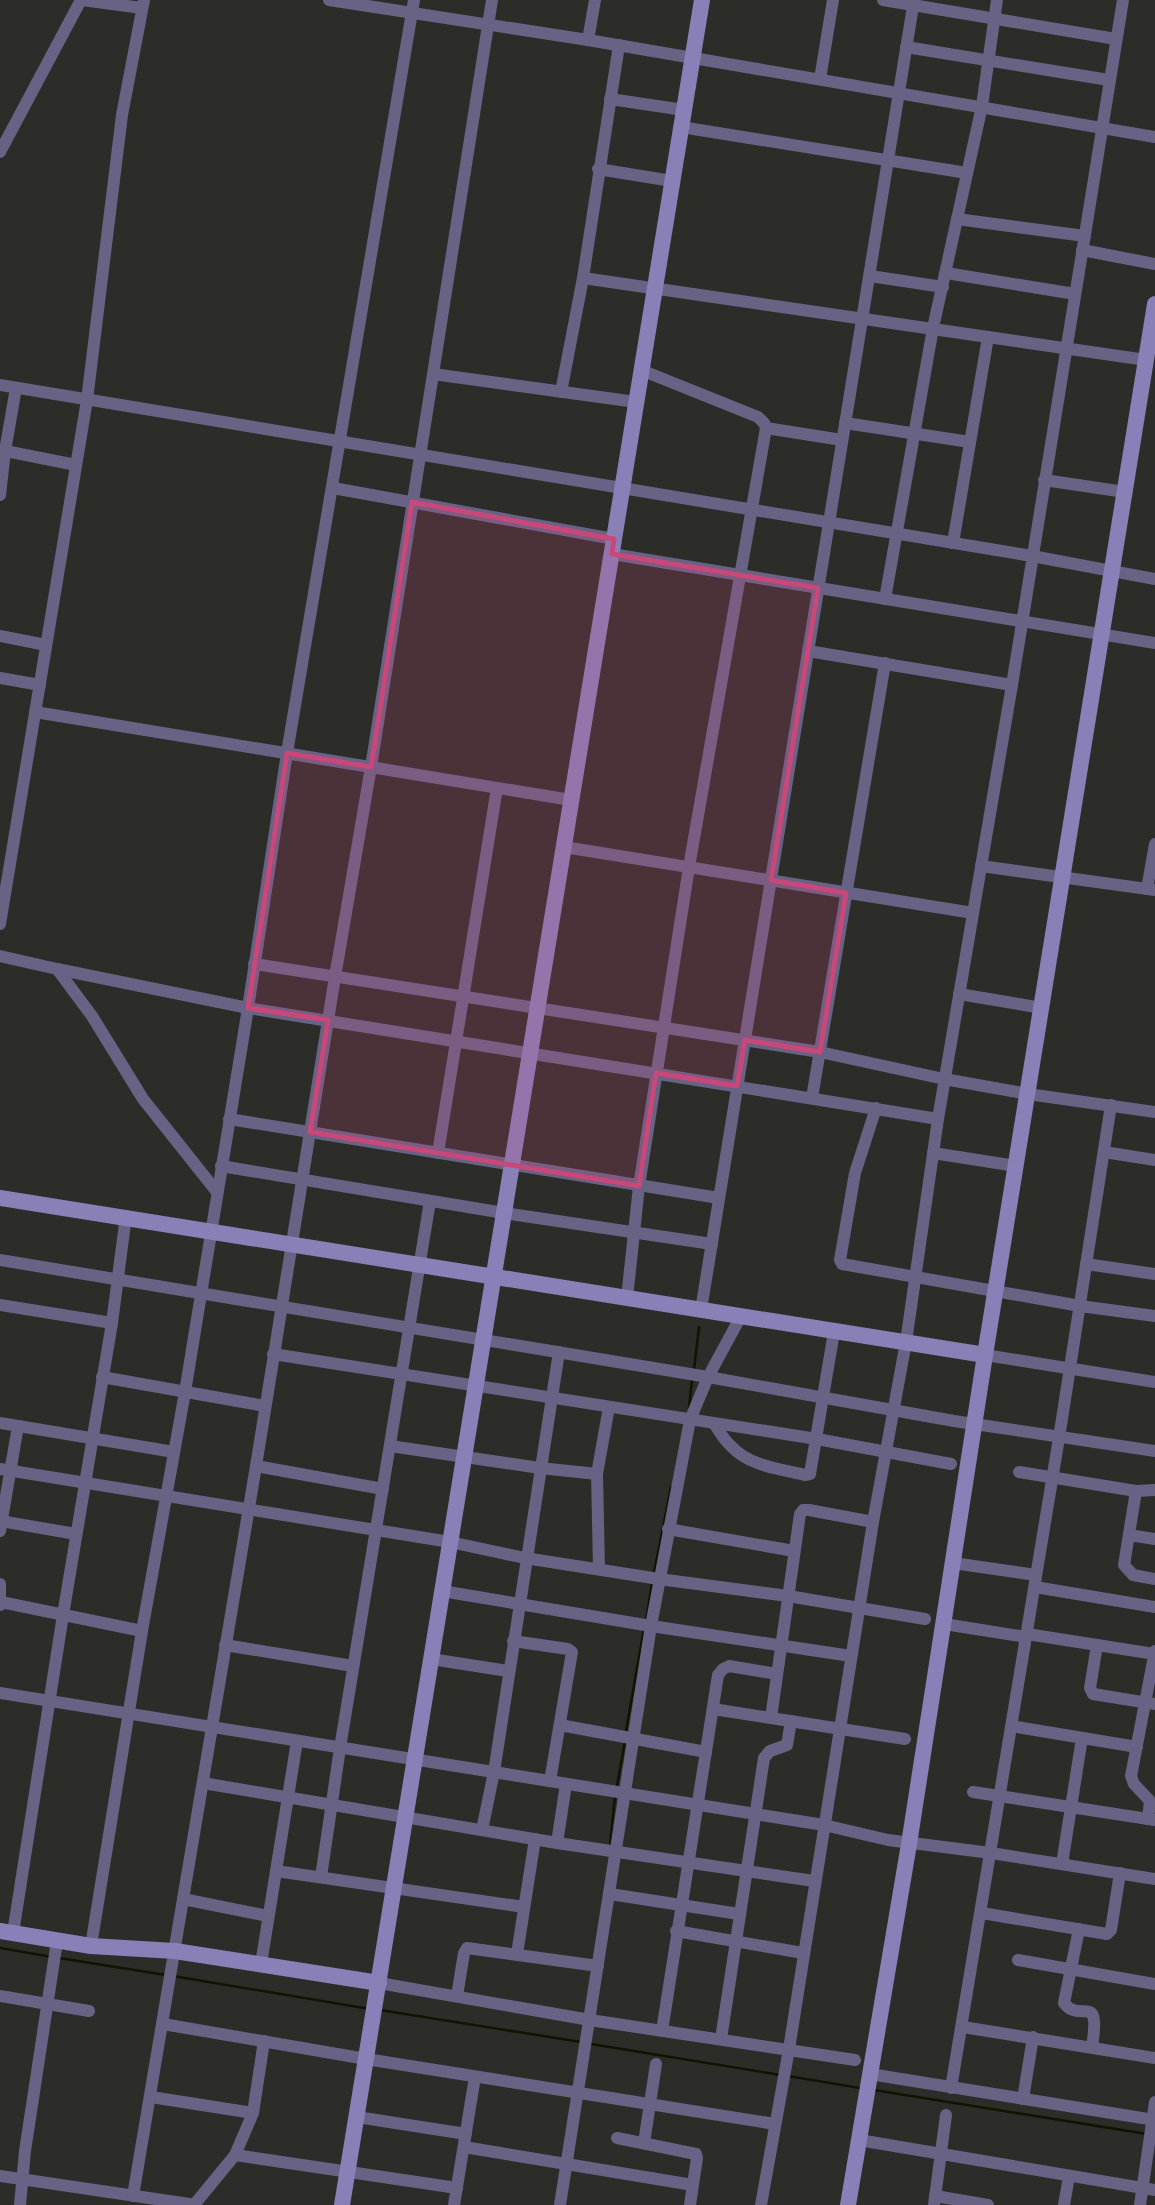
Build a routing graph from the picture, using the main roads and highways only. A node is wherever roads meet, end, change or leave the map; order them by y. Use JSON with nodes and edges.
{"nodes":[{"id":1,"x":702,"y":0,"type":"edge"},
{"id":2,"x":1155,"y":304,"type":"edge"},
{"id":3,"x":1149,"y":366,"type":"edge"},
{"id":4,"x":0,"y":1198,"type":"edge"},
{"id":5,"x":494,"y":1276,"type":"junction"},
{"id":6,"x":985,"y":1355,"type":"junction"},
{"id":7,"x":7,"y":1932,"type":"edge"},
{"id":8,"x":379,"y":1983,"type":"junction"},
{"id":9,"x":342,"y":2205,"type":"edge"},
{"id":10,"x":848,"y":2205,"type":"edge"}],
"edges":[{"from":1,"to":5,"type":"main road"},
{"from":2,"to":3,"type":"main road"},
{"from":3,"to":6,"type":"main road"},
{"from":4,"to":5,"type":"main road"},
{"from":5,"to":6,"type":"main road"},
{"from":5,"to":8,"type":"main road"},
{"from":6,"to":10,"type":"main road"},
{"from":7,"to":8,"type":"main road"},
{"from":8,"to":9,"type":"main road"}]}
